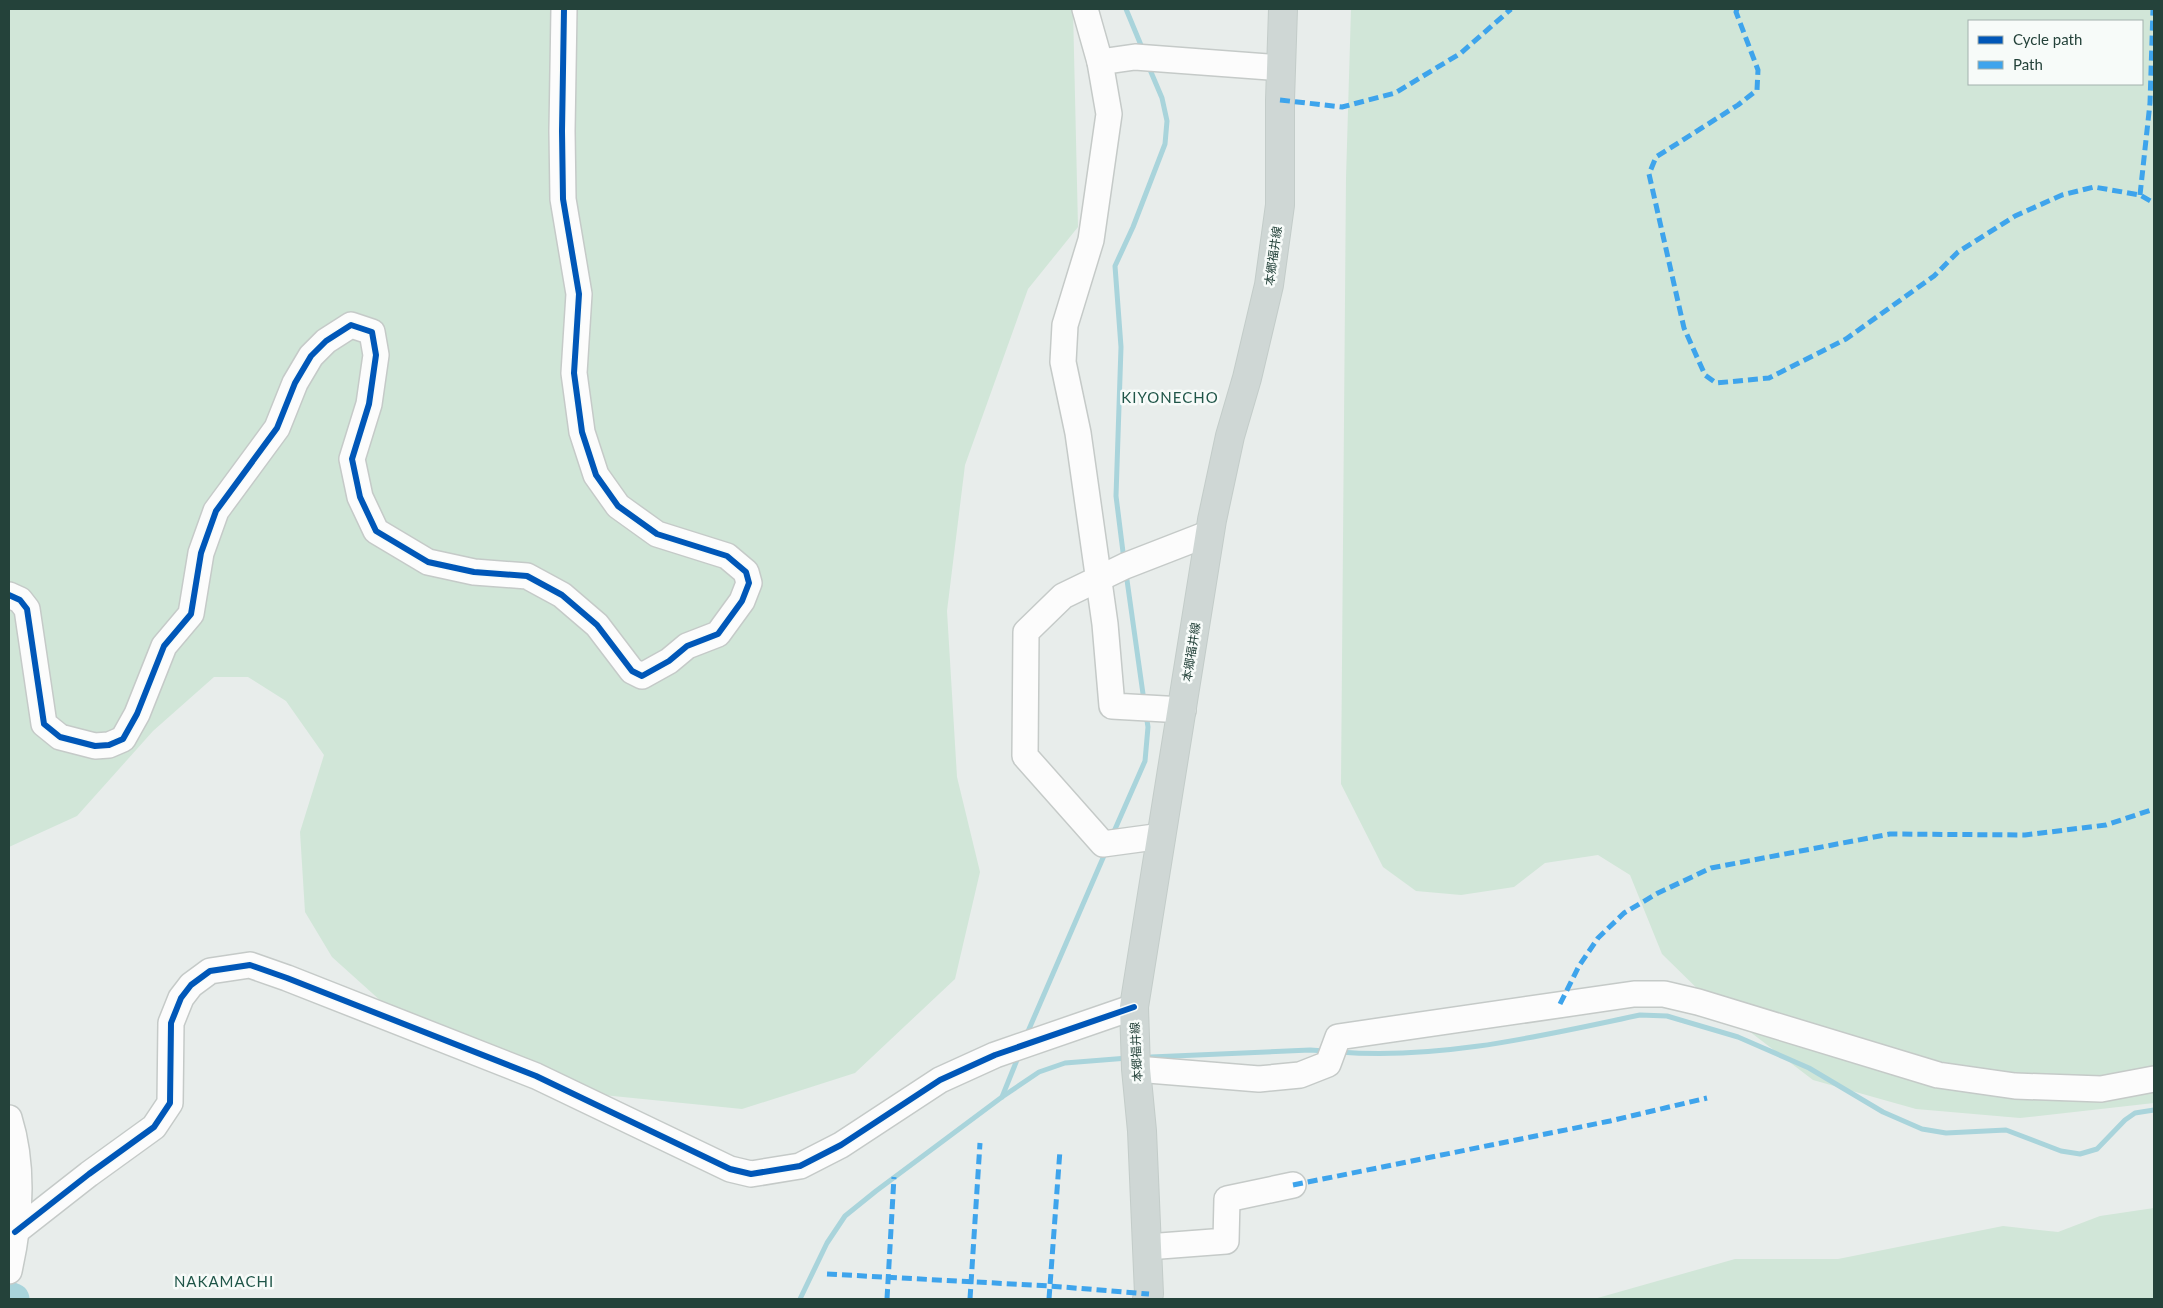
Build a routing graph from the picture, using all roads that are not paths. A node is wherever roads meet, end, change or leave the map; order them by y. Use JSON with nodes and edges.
{"nodes":[{"id":1,"x":564,"y":9,"type":"edge"},
{"id":2,"x":1085,"y":9,"type":"edge"},
{"id":3,"x":1283,"y":9,"type":"edge"},
{"id":4,"x":1100,"y":62,"type":"junction"},
{"id":5,"x":1281,"y":68,"type":"junction"},
{"id":6,"x":1210,"y":533,"type":"junction"},
{"id":7,"x":1098,"y":579,"type":"junction"},
{"id":8,"x":9,"y":596,"type":"edge"},
{"id":9,"x":1182,"y":710,"type":"junction"},
{"id":10,"x":1162,"y":836,"type":"junction"},
{"id":11,"x":1134,"y":1007,"type":"junction"},
{"id":12,"x":1136,"y":1070,"type":"junction"},
{"id":13,"x":2154,"y":1079,"type":"edge"},
{"id":14,"x":9,"y":1118,"type":"edge"},
{"id":15,"x":1292,"y":1185,"type":"dead end"},
{"id":16,"x":15,"y":1232,"type":"junction"},
{"id":17,"x":1147,"y":1247,"type":"junction"},
{"id":18,"x":9,"y":1270,"type":"edge"},
{"id":19,"x":1147,"y":1299,"type":"edge"}],
"edges":[{"from":1,"to":8,"type":"street"},
{"from":2,"to":4,"type":"street"},
{"from":3,"to":5,"type":"main road","name":"本郷福井線"},
{"from":4,"to":5,"type":"street"},
{"from":4,"to":7,"type":"street"},
{"from":5,"to":6,"type":"main road","name":"本郷福井線"},
{"from":6,"to":7,"type":"street"},
{"from":6,"to":9,"type":"main road","name":"本郷福井線"},
{"from":7,"to":9,"type":"street"},
{"from":7,"to":10,"type":"street"},
{"from":9,"to":10,"type":"main road","name":"本郷福井線"},
{"from":10,"to":11,"type":"main road","name":"本郷福井線"},
{"from":11,"to":12,"type":"main road","name":"本郷福井線"},
{"from":11,"to":16,"type":"street"},
{"from":12,"to":13,"type":"street"},
{"from":12,"to":17,"type":"main road","name":"本郷福井線"},
{"from":14,"to":16,"type":"street"},
{"from":15,"to":17,"type":"street"},
{"from":16,"to":18,"type":"street"},
{"from":17,"to":19,"type":"main road","name":"本郷福井線"}]}
